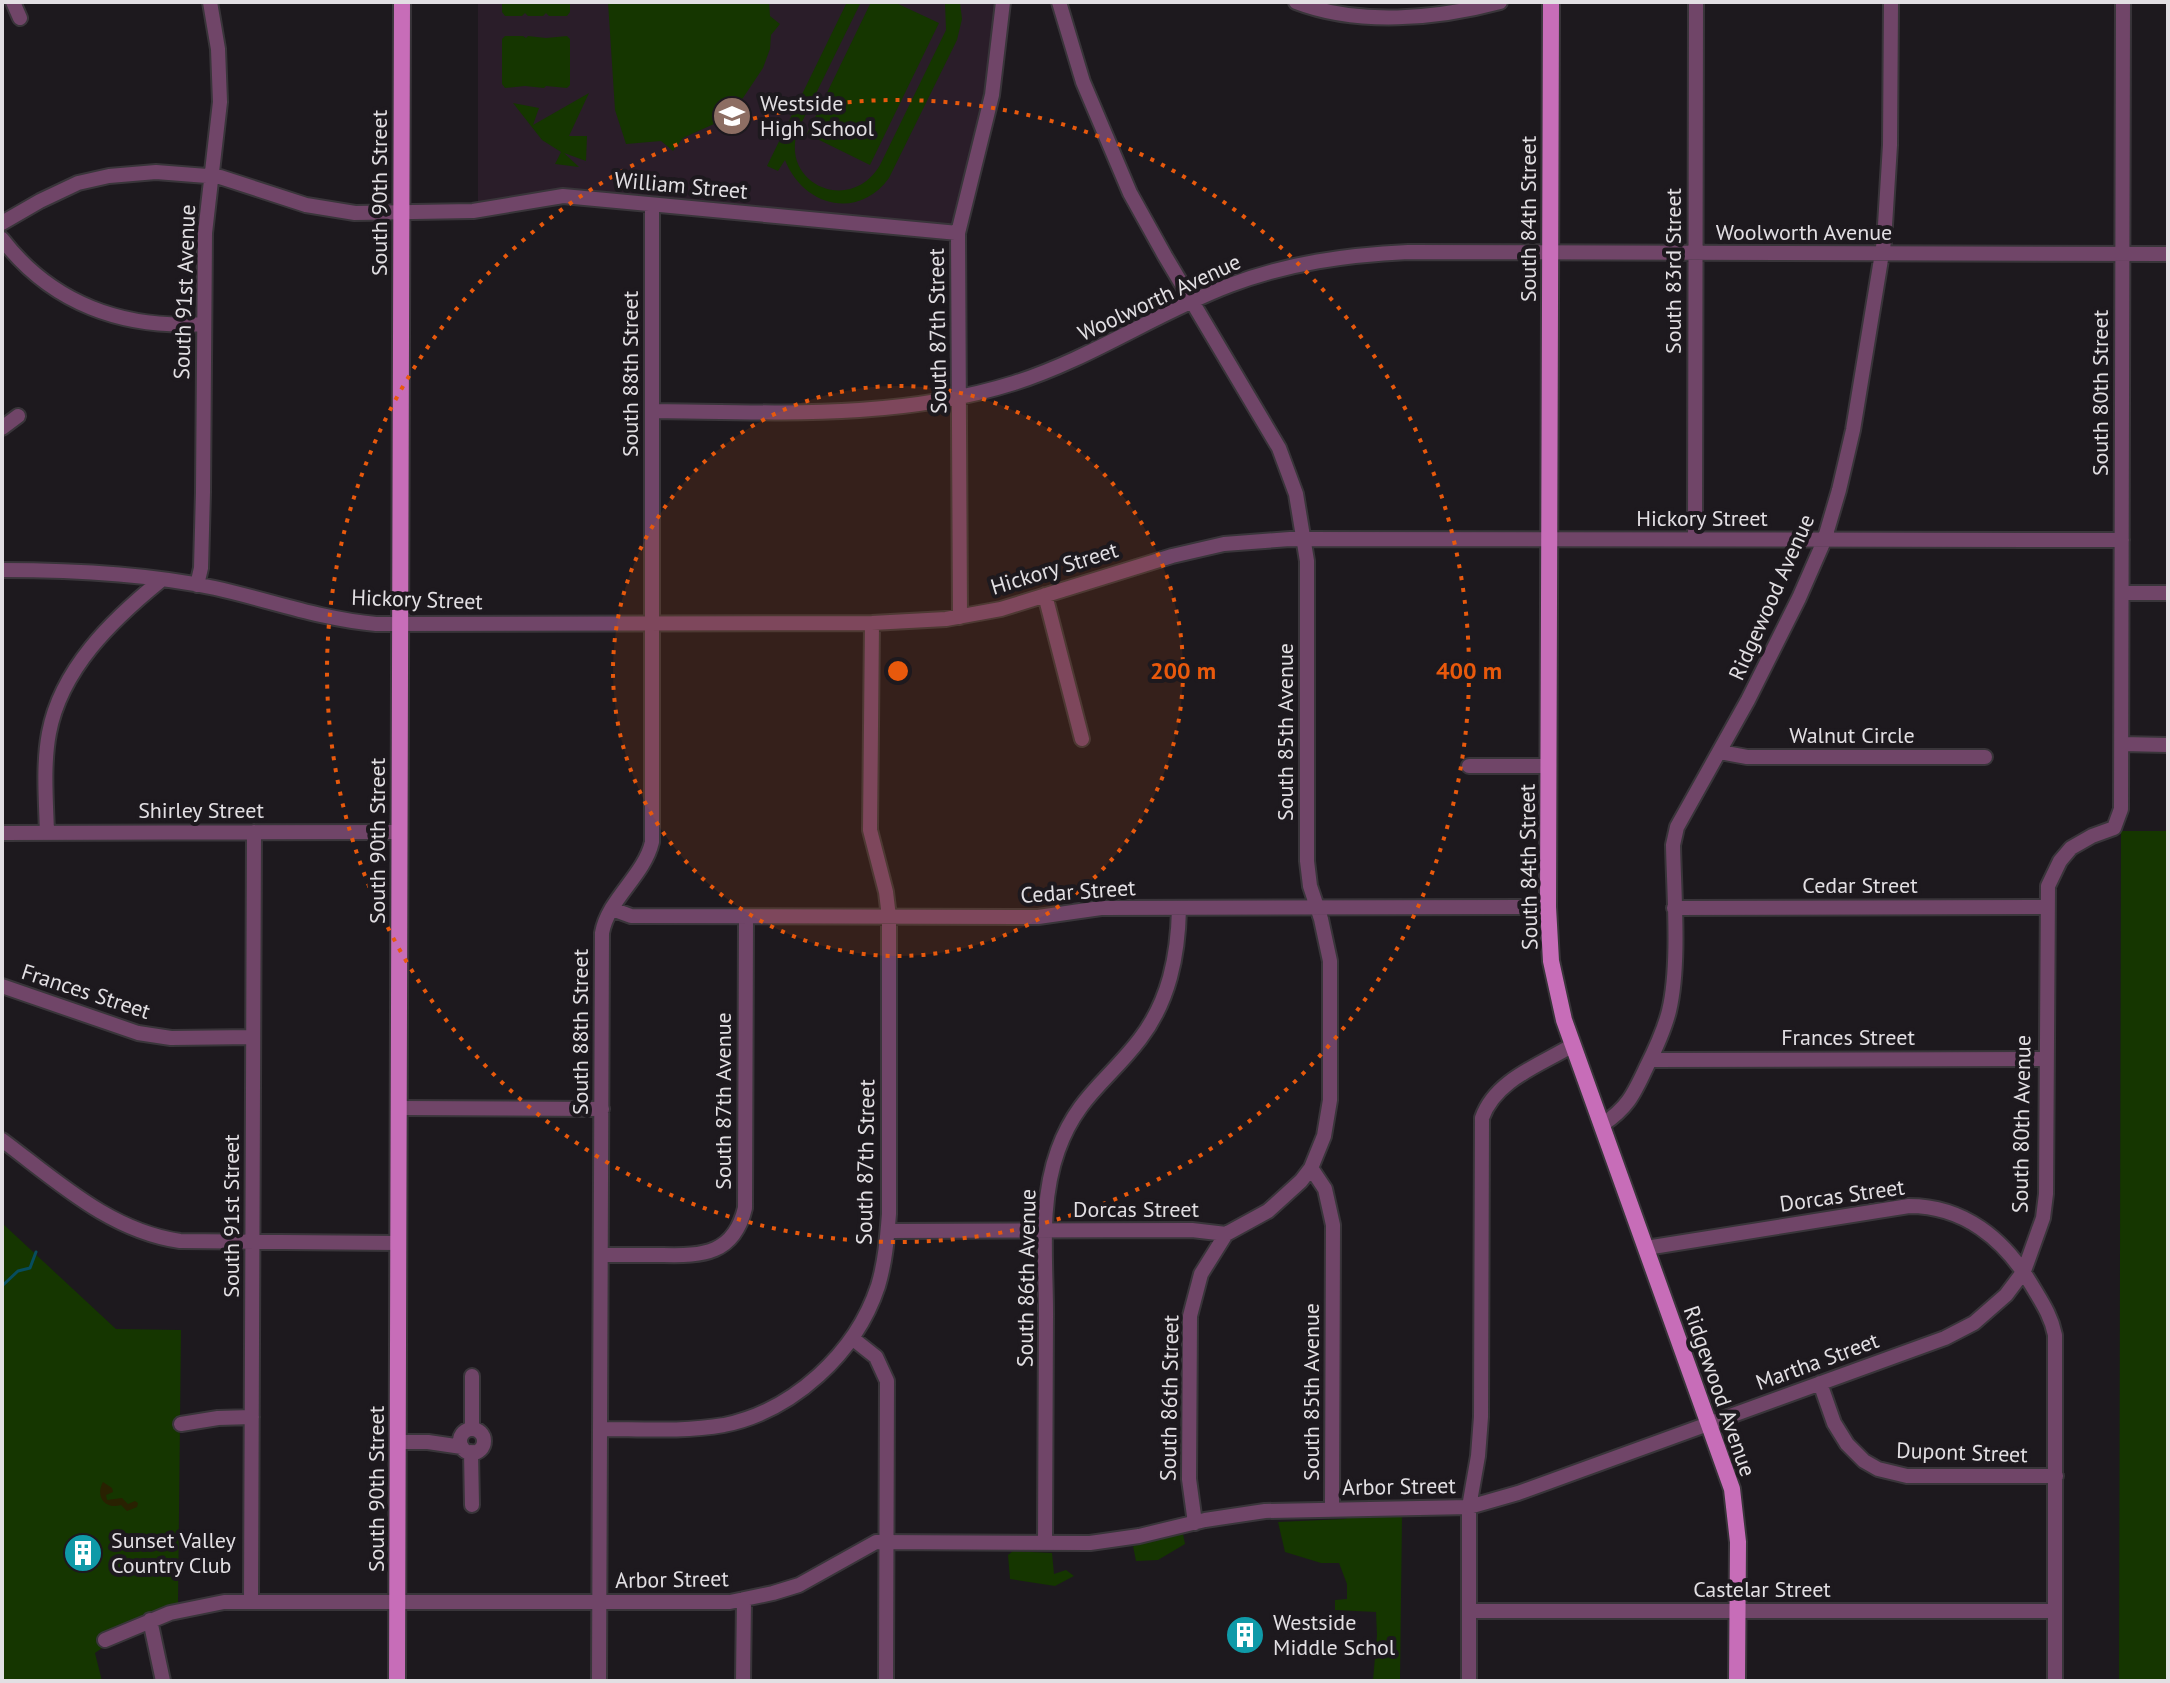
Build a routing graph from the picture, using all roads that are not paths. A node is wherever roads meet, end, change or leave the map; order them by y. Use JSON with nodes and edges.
{"nodes":[{"id":1,"x":13,"y":2,"type":"edge"},
{"id":2,"x":210,"y":2,"type":"edge"},
{"id":3,"x":402,"y":2,"type":"edge"},
{"id":4,"x":1003,"y":2,"type":"edge"},
{"id":5,"x":1059,"y":2,"type":"edge"},
{"id":6,"x":1296,"y":2,"type":"edge"},
{"id":7,"x":1500,"y":2,"type":"edge"},
{"id":8,"x":1551,"y":2,"type":"edge"},
{"id":9,"x":1696,"y":2,"type":"edge"},
{"id":10,"x":1891,"y":2,"type":"edge"},
{"id":11,"x":2123,"y":2,"type":"edge"},
{"id":12,"x":20,"y":18,"type":"dead end"},
{"id":13,"x":212,"y":176,"type":"junction"},
{"id":14,"x":652,"y":205,"type":"junction"},
{"id":15,"x":401,"y":213,"type":"junction"},
{"id":16,"x":2,"y":223,"type":"edge"},
{"id":17,"x":958,"y":233,"type":"junction"},
{"id":18,"x":2,"y":239,"type":"edge"},
{"id":19,"x":1550,"y":254,"type":"junction"},
{"id":20,"x":1695,"y":254,"type":"junction"},
{"id":21,"x":1882,"y":254,"type":"junction"},
{"id":22,"x":2123,"y":254,"type":"junction"},
{"id":23,"x":2168,"y":254,"type":"edge"},
{"id":24,"x":1193,"y":302,"type":"junction"},
{"id":25,"x":203,"y":324,"type":"junction"},
{"id":26,"x":960,"y":397,"type":"junction"},
{"id":27,"x":653,"y":411,"type":"junction"},
{"id":28,"x":18,"y":416,"type":"dead end"},
{"id":29,"x":2,"y":428,"type":"edge"},
{"id":30,"x":1695,"y":539,"type":"junction"},
{"id":31,"x":1305,"y":540,"type":"junction"},
{"id":32,"x":1550,"y":540,"type":"junction"},
{"id":33,"x":2122,"y":540,"type":"junction"},
{"id":34,"x":1824,"y":541,"type":"junction"},
{"id":35,"x":2,"y":570,"type":"edge"},
{"id":36,"x":160,"y":581,"type":"junction"},
{"id":37,"x":197,"y":585,"type":"junction"},
{"id":38,"x":2122,"y":593,"type":"junction"},
{"id":39,"x":2168,"y":593,"type":"edge"},
{"id":40,"x":1045,"y":595,"type":"junction"},
{"id":41,"x":960,"y":617,"type":"junction"},
{"id":42,"x":872,"y":623,"type":"junction"},
{"id":43,"x":400,"y":624,"type":"junction"},
{"id":44,"x":652,"y":624,"type":"junction"},
{"id":45,"x":1082,"y":739,"type":"dead end"},
{"id":46,"x":2122,"y":744,"type":"junction"},
{"id":47,"x":2168,"y":745,"type":"edge"},
{"id":48,"x":1720,"y":752,"type":"junction"},
{"id":49,"x":1985,"y":757,"type":"dead end"},
{"id":50,"x":1469,"y":766,"type":"dead end"},
{"id":51,"x":1548,"y":766,"type":"junction"},
{"id":52,"x":2121,"y":785,"type":"joint"},
{"id":53,"x":254,"y":832,"type":"junction"},
{"id":54,"x":400,"y":832,"type":"junction"},
{"id":55,"x":2,"y":833,"type":"edge"},
{"id":56,"x":47,"y":833,"type":"junction"},
{"id":57,"x":1548,"y":907,"type":"junction"},
{"id":58,"x":2046,"y":907,"type":"junction"},
{"id":59,"x":1317,"y":908,"type":"junction"},
{"id":60,"x":1674,"y":908,"type":"junction"},
{"id":61,"x":612,"y":909,"type":"junction"},
{"id":62,"x":1179,"y":909,"type":"junction"},
{"id":63,"x":746,"y":917,"type":"junction"},
{"id":64,"x":889,"y":917,"type":"junction"},
{"id":65,"x":2,"y":986,"type":"edge"},
{"id":66,"x":253,"y":1037,"type":"junction"},
{"id":67,"x":1573,"y":1045,"type":"junction"},
{"id":68,"x":2045,"y":1059,"type":"junction"},
{"id":69,"x":1650,"y":1060,"type":"junction"},
{"id":70,"x":399,"y":1108,"type":"junction"},
{"id":71,"x":602,"y":1109,"type":"junction"},
{"id":72,"x":1602,"y":1125,"type":"junction"},
{"id":73,"x":2,"y":1140,"type":"edge"},
{"id":74,"x":1311,"y":1168,"type":"junction"},
{"id":75,"x":1046,"y":1230,"type":"junction"},
{"id":76,"x":888,"y":1231,"type":"junction"},
{"id":77,"x":1226,"y":1234,"type":"junction"},
{"id":78,"x":253,"y":1243,"type":"junction"},
{"id":79,"x":398,"y":1243,"type":"junction"},
{"id":80,"x":1646,"y":1248,"type":"junction"},
{"id":81,"x":601,"y":1255,"type":"junction"},
{"id":82,"x":2024,"y":1271,"type":"junction"},
{"id":83,"x":852,"y":1338,"type":"junction"},
{"id":84,"x":472,"y":1376,"type":"dead end"},
{"id":85,"x":1820,"y":1383,"type":"junction"},
{"id":86,"x":252,"y":1417,"type":"junction"},
{"id":87,"x":1710,"y":1423,"type":"junction"},
{"id":88,"x":181,"y":1424,"type":"dead end"},
{"id":89,"x":601,"y":1429,"type":"junction"},
{"id":90,"x":467,"y":1441,"type":"junction"},
{"id":91,"x":398,"y":1442,"type":"junction"},
{"id":92,"x":2056,"y":1476,"type":"junction"},
{"id":93,"x":472,"y":1505,"type":"dead end"},
{"id":94,"x":1469,"y":1507,"type":"junction"},
{"id":95,"x":1332,"y":1508,"type":"junction"},
{"id":96,"x":1195,"y":1523,"type":"junction"},
{"id":97,"x":887,"y":1541,"type":"junction"},
{"id":98,"x":1045,"y":1543,"type":"junction"},
{"id":99,"x":744,"y":1599,"type":"junction"},
{"id":100,"x":251,"y":1601,"type":"junction"},
{"id":101,"x":398,"y":1602,"type":"junction"},
{"id":102,"x":600,"y":1602,"type":"junction"},
{"id":103,"x":1469,"y":1611,"type":"junction"},
{"id":104,"x":1737,"y":1611,"type":"junction"},
{"id":105,"x":2055,"y":1611,"type":"junction"},
{"id":106,"x":150,"y":1620,"type":"junction"},
{"id":107,"x":105,"y":1640,"type":"dead end"},
{"id":108,"x":163,"y":1681,"type":"edge"},
{"id":109,"x":397,"y":1681,"type":"edge"},
{"id":110,"x":599,"y":1681,"type":"edge"},
{"id":111,"x":743,"y":1681,"type":"edge"},
{"id":112,"x":886,"y":1681,"type":"edge"},
{"id":113,"x":1469,"y":1681,"type":"edge"},
{"id":114,"x":1737,"y":1681,"type":"edge"},
{"id":115,"x":2055,"y":1681,"type":"edge"}],
"edges":[{"from":1,"to":12,"type":"street"},
{"from":2,"to":13,"type":"street","name":"South 91st Avenue"},
{"from":3,"to":15,"type":"main road","name":"South 90th Street"},
{"from":4,"to":17,"type":"street","name":"South 87th Street"},
{"from":5,"to":24,"type":"street","name":"South 85th Avenue"},
{"from":6,"to":7,"type":"street"},
{"from":8,"to":19,"type":"main road","name":"South 84th Street"},
{"from":9,"to":20,"type":"street","name":"South 83rd Street"},
{"from":10,"to":21,"type":"street","name":"Ridgewood Avenue"},
{"from":11,"to":22,"type":"street","name":"South 80th Street"},
{"from":13,"to":15,"type":"street"},
{"from":13,"to":16,"type":"street"},
{"from":13,"to":25,"type":"street","name":"South 91st Avenue"},
{"from":14,"to":15,"type":"street","name":"William Street"},
{"from":14,"to":17,"type":"street","name":"William Street"},
{"from":14,"to":27,"type":"street","name":"South 88th Street"},
{"from":15,"to":43,"type":"main road","name":"South 90th Street"},
{"from":17,"to":26,"type":"street","name":"South 87th Street"},
{"from":18,"to":25,"type":"street"},
{"from":19,"to":20,"type":"street","name":"Woolworth Avenue"},
{"from":19,"to":24,"type":"street","name":"Woolworth Avenue"},
{"from":19,"to":32,"type":"main road","name":"South 84th Street"},
{"from":20,"to":21,"type":"street","name":"Woolworth Avenue"},
{"from":20,"to":30,"type":"street","name":"South 83rd Street"},
{"from":21,"to":22,"type":"street","name":"Woolworth Avenue"},
{"from":21,"to":34,"type":"street","name":"Ridgewood Avenue"},
{"from":22,"to":23,"type":"street","name":"Woolworth Avenue"},
{"from":22,"to":33,"type":"street","name":"South 80th Street"},
{"from":24,"to":26,"type":"street","name":"Woolworth Avenue"},
{"from":24,"to":31,"type":"street","name":"South 85th Avenue"},
{"from":25,"to":37,"type":"street","name":"South 91st Avenue"},
{"from":26,"to":27,"type":"street","name":"Woolworth Avenue"},
{"from":26,"to":41,"type":"street","name":"South 87th Street"},
{"from":27,"to":44,"type":"street","name":"South 88th Street"},
{"from":28,"to":29,"type":"street"},
{"from":30,"to":32,"type":"street","name":"Hickory Street"},
{"from":30,"to":34,"type":"street","name":"Hickory Street"},
{"from":31,"to":32,"type":"street","name":"Hickory Street"},
{"from":31,"to":40,"type":"street","name":"Hickory Street"},
{"from":31,"to":59,"type":"street","name":"South 85th Avenue"},
{"from":32,"to":51,"type":"main road","name":"South 84th Street"},
{"from":33,"to":34,"type":"street","name":"Hickory Street"},
{"from":33,"to":38,"type":"street","name":"South 80th Street"},
{"from":34,"to":48,"type":"street","name":"Ridgewood Avenue"},
{"from":35,"to":36,"type":"street","name":"Hickory Street"},
{"from":36,"to":37,"type":"street","name":"Hickory Street"},
{"from":36,"to":56,"type":"street"},
{"from":37,"to":43,"type":"street","name":"Hickory Street"},
{"from":38,"to":39,"type":"street"},
{"from":38,"to":46,"type":"street","name":"South 80th Street"},
{"from":40,"to":41,"type":"street","name":"Hickory Street"},
{"from":40,"to":45,"type":"street"},
{"from":41,"to":42,"type":"street","name":"Hickory Street"},
{"from":42,"to":44,"type":"street","name":"Hickory Street"},
{"from":42,"to":64,"type":"street","name":"South 87th Street"},
{"from":43,"to":44,"type":"street","name":"Hickory Street"},
{"from":43,"to":54,"type":"main road","name":"South 90th Street"},
{"from":44,"to":61,"type":"street","name":"South 88th Street"},
{"from":46,"to":47,"type":"street"},
{"from":46,"to":52,"type":"street","name":"South 80th Street"},
{"from":48,"to":49,"type":"street","name":"Walnut Circle"},
{"from":48,"to":60,"type":"street","name":"Ridgewood Avenue"},
{"from":50,"to":51,"type":"street"},
{"from":51,"to":57,"type":"main road","name":"South 84th Street"},
{"from":52,"to":58,"type":"street","name":"South 80th Avenue"},
{"from":53,"to":54,"type":"street","name":"Shirley Street"},
{"from":53,"to":56,"type":"street","name":"Shirley Street"},
{"from":53,"to":66,"type":"street","name":"South 91st Street"},
{"from":54,"to":70,"type":"main road","name":"South 90th Street"},
{"from":55,"to":56,"type":"street","name":"Shirley Street"},
{"from":57,"to":59,"type":"street","name":"Cedar Street"},
{"from":57,"to":67,"type":"main road","name":"South 84th Street"},
{"from":58,"to":60,"type":"street","name":"Cedar Street"},
{"from":58,"to":68,"type":"street","name":"South 80th Avenue"},
{"from":59,"to":62,"type":"street","name":"Cedar Street"},
{"from":59,"to":74,"type":"street","name":"South 85th Avenue"},
{"from":60,"to":69,"type":"street","name":"Ridgewood Avenue"},
{"from":61,"to":63,"type":"street","name":"Cedar Street"},
{"from":61,"to":71,"type":"street","name":"South 88th Street"},
{"from":62,"to":64,"type":"street","name":"Cedar Street"},
{"from":62,"to":75,"type":"street","name":"South 86th Avenue"},
{"from":63,"to":64,"type":"street","name":"Cedar Street"},
{"from":63,"to":81,"type":"street","name":"South 87th Avenue"},
{"from":64,"to":76,"type":"street","name":"South 87th Street"},
{"from":65,"to":66,"type":"street","name":"Frances Street"},
{"from":66,"to":78,"type":"street","name":"South 91st Street"},
{"from":67,"to":72,"type":"main road","name":"Ridgewood Avenue"},
{"from":67,"to":94,"type":"street"},
{"from":68,"to":69,"type":"street","name":"Frances Street"},
{"from":68,"to":82,"type":"street","name":"South 80th Avenue"},
{"from":69,"to":72,"type":"street","name":"Ridgewood Avenue"},
{"from":70,"to":71,"type":"street"},
{"from":70,"to":79,"type":"main road","name":"South 90th Street"},
{"from":71,"to":81,"type":"street","name":"South 88th Street"},
{"from":72,"to":80,"type":"main road","name":"Ridgewood Avenue"},
{"from":73,"to":78,"type":"street"},
{"from":74,"to":77,"type":"street","name":"Dorcas Street"},
{"from":74,"to":95,"type":"street","name":"South 85th Avenue"},
{"from":75,"to":76,"type":"street","name":"Dorcas Street"},
{"from":75,"to":77,"type":"street","name":"Dorcas Street"},
{"from":75,"to":98,"type":"street","name":"South 86th Avenue"},
{"from":76,"to":83,"type":"street","name":"South 87th Street"},
{"from":77,"to":96,"type":"street","name":"South 86th Street"},
{"from":78,"to":79,"type":"street"},
{"from":78,"to":86,"type":"street","name":"South 91st Street"},
{"from":79,"to":91,"type":"main road","name":"South 90th Street"},
{"from":80,"to":82,"type":"street","name":"Dorcas Street"},
{"from":80,"to":87,"type":"main road","name":"Ridgewood Avenue"},
{"from":81,"to":89,"type":"street","name":"South 88th Street"},
{"from":82,"to":85,"type":"street","name":"Martha Street"},
{"from":82,"to":92,"type":"street"},
{"from":83,"to":89,"type":"street"},
{"from":83,"to":97,"type":"street"},
{"from":84,"to":90,"type":"street"},
{"from":85,"to":87,"type":"street","name":"Martha Street"},
{"from":85,"to":92,"type":"street","name":"Dupont Street"},
{"from":86,"to":88,"type":"street"},
{"from":86,"to":100,"type":"street","name":"South 91st Street"},
{"from":87,"to":94,"type":"street","name":"Martha Street"},
{"from":87,"to":104,"type":"main road","name":"Ridgewood Avenue"},
{"from":89,"to":102,"type":"street","name":"South 88th Street"},
{"from":90,"to":91,"type":"street"},
{"from":90,"to":93,"type":"street"},
{"from":91,"to":101,"type":"main road","name":"South 90th Street"},
{"from":92,"to":105,"type":"street"},
{"from":94,"to":95,"type":"street","name":"Arbor Street"},
{"from":94,"to":103,"type":"street"},
{"from":95,"to":96,"type":"street","name":"Arbor Street"},
{"from":96,"to":98,"type":"street","name":"Arbor Street"},
{"from":97,"to":98,"type":"street","name":"Arbor Street"},
{"from":97,"to":99,"type":"street","name":"Arbor Street"},
{"from":97,"to":112,"type":"street"},
{"from":99,"to":102,"type":"street","name":"Arbor Street"},
{"from":99,"to":111,"type":"street"},
{"from":100,"to":101,"type":"street","name":"Arbor Street"},
{"from":100,"to":106,"type":"street","name":"Arbor Street"},
{"from":101,"to":102,"type":"street","name":"Arbor Street"},
{"from":101,"to":109,"type":"main road","name":"South 90th Street"},
{"from":102,"to":110,"type":"street","name":"South 88th Street"},
{"from":103,"to":104,"type":"street","name":"Castelar Street"},
{"from":103,"to":113,"type":"street"},
{"from":104,"to":105,"type":"street","name":"Castelar Street"},
{"from":104,"to":114,"type":"main road","name":"Ridgewood Avenue"},
{"from":105,"to":115,"type":"street"},
{"from":106,"to":107,"type":"street","name":"Arbor Street"},
{"from":106,"to":108,"type":"street"}]}
